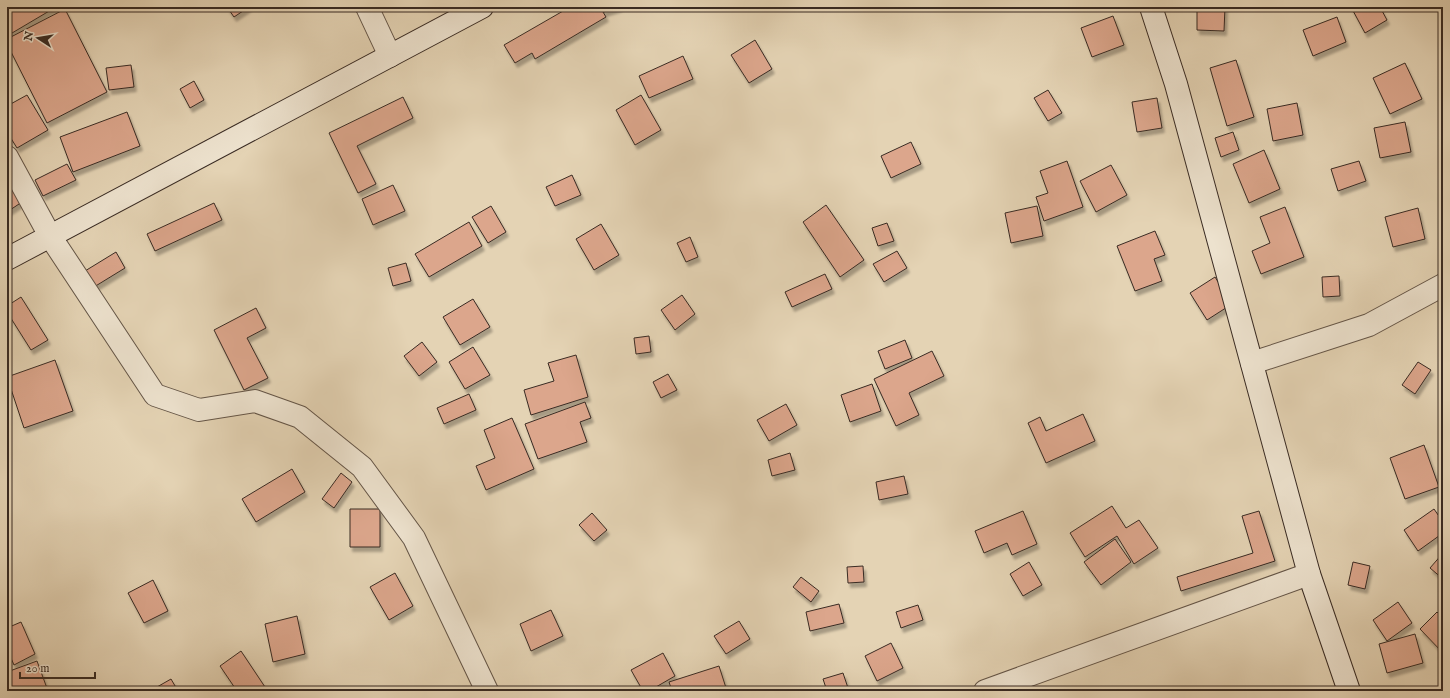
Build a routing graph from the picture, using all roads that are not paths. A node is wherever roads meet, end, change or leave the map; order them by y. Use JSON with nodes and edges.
{"nodes":[{"id":1,"x":367,"y":7,"type":"edge"},
{"id":2,"x":482,"y":7,"type":"edge"},
{"id":3,"x":1151,"y":7,"type":"edge"},
{"id":4,"x":390,"y":56,"type":"junction"},
{"id":5,"x":7,"y":156,"type":"edge"},
{"id":6,"x":50,"y":236,"type":"junction"},
{"id":7,"x":7,"y":258,"type":"edge"},
{"id":8,"x":1443,"y":285,"type":"edge"},
{"id":9,"x":1252,"y":363,"type":"junction"},
{"id":10,"x":1309,"y":574,"type":"junction"},
{"id":11,"x":486,"y":691,"type":"edge"},
{"id":12,"x":985,"y":691,"type":"edge"},
{"id":13,"x":1349,"y":691,"type":"edge"}],
"edges":[{"from":1,"to":4,"type":"street"},
{"from":2,"to":4,"type":"street"},
{"from":3,"to":9,"type":"street"},
{"from":4,"to":6,"type":"street"},
{"from":5,"to":6,"type":"street"},
{"from":6,"to":7,"type":"street"},
{"from":6,"to":11,"type":"street"},
{"from":8,"to":9,"type":"street"},
{"from":9,"to":10,"type":"street"},
{"from":10,"to":12,"type":"street"},
{"from":10,"to":13,"type":"street"}]}
